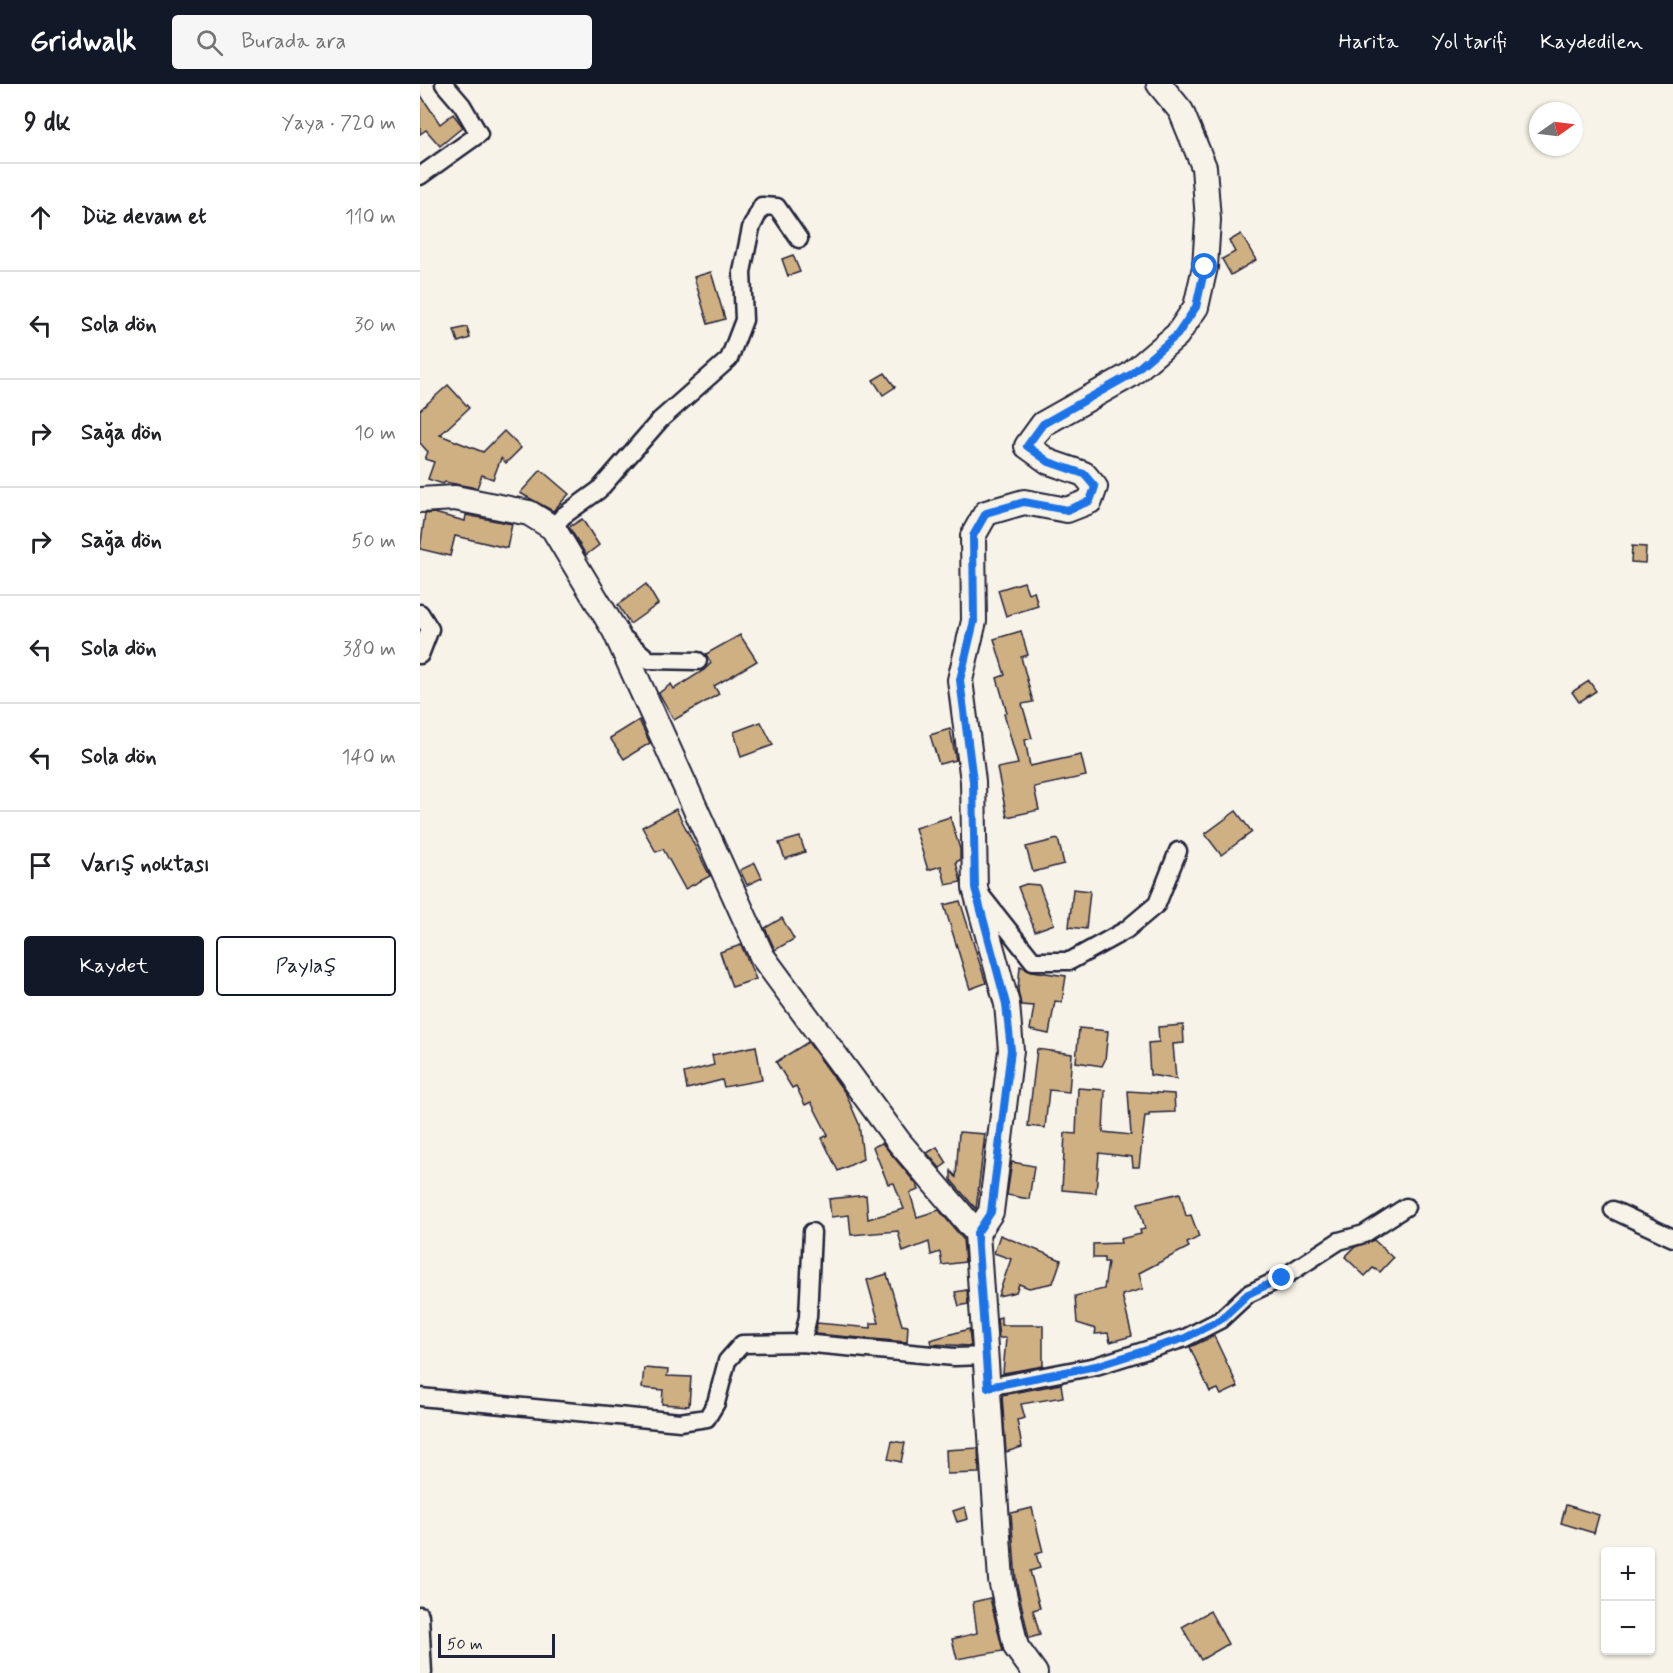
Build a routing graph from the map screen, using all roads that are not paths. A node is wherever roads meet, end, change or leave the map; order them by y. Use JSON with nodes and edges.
{"nodes":[{"id":1,"x":444,"y":84,"type":"edge"},
{"id":2,"x":1159,"y":84,"type":"edge"},
{"id":3,"x":420,"y":176,"type":"edge"},
{"id":4,"x":799,"y":238,"type":"dead end"},
{"id":5,"x":420,"y":500,"type":"edge"},
{"id":6,"x":553,"y":528,"type":"junction"},
{"id":7,"x":420,"y":613,"type":"edge"},
{"id":8,"x":615,"y":631,"type":"junction"},
{"id":9,"x":420,"y":655,"type":"edge"},
{"id":10,"x":698,"y":661,"type":"dead end"},
{"id":11,"x":1178,"y":851,"type":"dead end"},
{"id":12,"x":975,"y":888,"type":"junction"},
{"id":13,"x":1406,"y":1207,"type":"dead end"},
{"id":14,"x":1613,"y":1209,"type":"dead end"},
{"id":15,"x":812,"y":1232,"type":"dead end"},
{"id":16,"x":977,"y":1233,"type":"junction"},
{"id":17,"x":1673,"y":1238,"type":"edge"},
{"id":18,"x":802,"y":1343,"type":"junction"},
{"id":19,"x":987,"y":1356,"type":"junction"},
{"id":20,"x":988,"y":1387,"type":"junction"},
{"id":21,"x":420,"y":1397,"type":"edge"},
{"id":22,"x":420,"y":1615,"type":"edge"},
{"id":23,"x":423,"y":1673,"type":"edge"},
{"id":24,"x":1035,"y":1673,"type":"edge"}],
"edges":[{"from":1,"to":3,"type":"street"},
{"from":2,"to":12,"type":"street"},
{"from":4,"to":6,"type":"street"},
{"from":5,"to":6,"type":"street"},
{"from":6,"to":8,"type":"street"},
{"from":7,"to":9,"type":"street"},
{"from":8,"to":10,"type":"street"},
{"from":8,"to":16,"type":"street"},
{"from":11,"to":12,"type":"street"},
{"from":12,"to":16,"type":"street"},
{"from":13,"to":20,"type":"street"},
{"from":14,"to":17,"type":"street"},
{"from":15,"to":18,"type":"street"},
{"from":16,"to":19,"type":"street"},
{"from":18,"to":19,"type":"street"},
{"from":18,"to":21,"type":"street"},
{"from":19,"to":20,"type":"street"},
{"from":20,"to":24,"type":"street"},
{"from":22,"to":23,"type":"street"}]}
